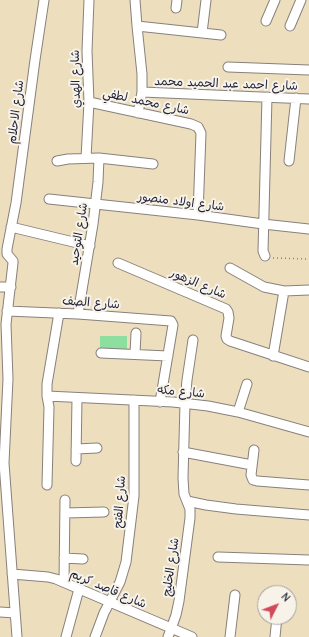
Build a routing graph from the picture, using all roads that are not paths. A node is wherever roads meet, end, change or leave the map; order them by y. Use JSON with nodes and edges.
{"nodes":[{"id":1,"x":44,"y":0,"type":"edge"},
{"id":2,"x":89,"y":0,"type":"edge"},
{"id":3,"x":135,"y":0,"type":"edge"},
{"id":4,"x":206,"y":0,"type":"edge"},
{"id":5,"x":275,"y":0,"type":"edge"},
{"id":6,"x":301,"y":0,"type":"edge"},
{"id":7,"x":266,"y":21,"type":"dead end"},
{"id":8,"x":137,"y":26,"type":"junction"},
{"id":9,"x":290,"y":26,"type":"dead end"},
{"id":10,"x":202,"y":33,"type":"junction"},
{"id":11,"x":221,"y":35,"type":"dead end"},
{"id":12,"x":228,"y":67,"type":"dead end"},
{"id":13,"x":309,"y":70,"type":"edge"},
{"id":14,"x":142,"y":92,"type":"junction"},
{"id":15,"x":267,"y":97,"type":"junction"},
{"id":16,"x":296,"y":98,"type":"junction"},
{"id":17,"x":309,"y":99,"type":"edge"},
{"id":18,"x":89,"y":102,"type":"junction"},
{"id":19,"x":138,"y":113,"type":"junction"},
{"id":20,"x":86,"y":158,"type":"junction"},
{"id":21,"x":99,"y":158,"type":"junction"},
{"id":22,"x":57,"y":161,"type":"dead end"},
{"id":23,"x":289,"y":161,"type":"dead end"},
{"id":24,"x":153,"y":164,"type":"dead end"},
{"id":25,"x":50,"y":199,"type":"dead end"},
{"id":26,"x":96,"y":204,"type":"junction"},
{"id":27,"x":198,"y":215,"type":"junction"},
{"id":28,"x":264,"y":224,"type":"junction"},
{"id":29,"x":11,"y":227,"type":"junction"},
{"id":30,"x":309,"y":229,"type":"edge"},
{"id":31,"x":90,"y":246,"type":"junction"},
{"id":32,"x":265,"y":256,"type":"road end"},
{"id":33,"x":118,"y":263,"type":"dead end"},
{"id":34,"x":230,"y":268,"type":"dead end"},
{"id":35,"x":0,"y":287,"type":"edge"},
{"id":36,"x":11,"y":287,"type":"junction"},
{"id":37,"x":284,"y":290,"type":"junction"},
{"id":38,"x":309,"y":290,"type":"edge"},
{"id":39,"x":5,"y":313,"type":"edge"},
{"id":40,"x":59,"y":313,"type":"junction"},
{"id":41,"x":78,"y":314,"type":"junction"},
{"id":42,"x":136,"y":333,"type":"dead end"},
{"id":43,"x":3,"y":337,"type":"edge"},
{"id":44,"x":194,"y":340,"type":"dead end"},
{"id":45,"x":100,"y":353,"type":"dead end"},
{"id":46,"x":135,"y":354,"type":"junction"},
{"id":47,"x":168,"y":356,"type":"junction"},
{"id":48,"x":273,"y":356,"type":"junction"},
{"id":49,"x":309,"y":367,"type":"edge"},
{"id":50,"x":247,"y":384,"type":"dead end"},
{"id":51,"x":47,"y":396,"type":"junction"},
{"id":52,"x":77,"y":398,"type":"junction"},
{"id":53,"x":134,"y":400,"type":"junction"},
{"id":54,"x":160,"y":402,"type":"junction"},
{"id":55,"x":185,"y":403,"type":"junction"},
{"id":56,"x":238,"y":412,"type":"junction"},
{"id":57,"x":309,"y":432,"type":"edge"},
{"id":58,"x":97,"y":448,"type":"dead end"},
{"id":59,"x":76,"y":449,"type":"junction"},
{"id":60,"x":254,"y":450,"type":"dead end"},
{"id":61,"x":183,"y":452,"type":"junction"},
{"id":62,"x":76,"y":461,"type":"dead end"},
{"id":63,"x":252,"y":465,"type":"junction"},
{"id":64,"x":47,"y":485,"type":"dead end"},
{"id":65,"x":309,"y":485,"type":"edge"},
{"id":66,"x":65,"y":500,"type":"dead end"},
{"id":67,"x":187,"y":501,"type":"junction"},
{"id":68,"x":104,"y":512,"type":"dead end"},
{"id":69,"x":65,"y":513,"type":"junction"},
{"id":70,"x":309,"y":515,"type":"edge"},
{"id":71,"x":218,"y":557,"type":"dead end"},
{"id":72,"x":64,"y":558,"type":"junction"},
{"id":73,"x":83,"y":559,"type":"dead end"},
{"id":74,"x":309,"y":560,"type":"edge"},
{"id":75,"x":12,"y":574,"type":"junction"},
{"id":76,"x":64,"y":582,"type":"junction"},
{"id":77,"x":79,"y":589,"type":"junction"},
{"id":78,"x":235,"y":595,"type":"dead end"},
{"id":79,"x":110,"y":602,"type":"junction"},
{"id":80,"x":0,"y":612,"type":"edge"},
{"id":81,"x":15,"y":612,"type":"junction"},
{"id":82,"x":276,"y":625,"type":"edge"},
{"id":83,"x":170,"y":633,"type":"edge"},
{"id":84,"x":17,"y":637,"type":"edge"},
{"id":85,"x":66,"y":637,"type":"edge"},
{"id":86,"x":95,"y":637,"type":"edge"},
{"id":87,"x":192,"y":637,"type":"edge"},
{"id":88,"x":230,"y":637,"type":"edge"},
{"id":89,"x":275,"y":637,"type":"edge"}],
"edges":[{"from":1,"to":29,"type":"street","name":"شارع الاحلام"},
{"from":2,"to":18,"type":"street","name":"شارع الهدي"},
{"from":3,"to":8,"type":"street"},
{"from":4,"to":10,"type":"street"},
{"from":5,"to":7,"type":"street"},
{"from":6,"to":9,"type":"street"},
{"from":8,"to":10,"type":"street"},
{"from":8,"to":14,"type":"street"},
{"from":10,"to":11,"type":"street"},
{"from":12,"to":13,"type":"street"},
{"from":14,"to":15,"type":"street","name":"شارع احمد عبد الحميد محمد"},
{"from":14,"to":19,"type":"street"},
{"from":15,"to":16,"type":"street","name":"شارع احمد عبد الحميد محمد"},
{"from":15,"to":28,"type":"street"},
{"from":16,"to":17,"type":"street","name":"شارع احمد عبد الحميد محمد"},
{"from":16,"to":23,"type":"street"},
{"from":18,"to":19,"type":"street","name":"شارع محمد لطفي"},
{"from":18,"to":20,"type":"street","name":"شارع الهدي"},
{"from":19,"to":27,"type":"street","name":"شارع محمد لطفي"},
{"from":20,"to":21,"type":"street"},
{"from":20,"to":22,"type":"street"},
{"from":21,"to":24,"type":"street"},
{"from":21,"to":26,"type":"street","name":"شارع التوحيد"},
{"from":25,"to":26,"type":"street","name":"شارع اولاد منصور"},
{"from":26,"to":27,"type":"street","name":"شارع اولاد منصور"},
{"from":26,"to":31,"type":"street","name":"شارع التوحيد"},
{"from":27,"to":28,"type":"street","name":"شارع اولاد منصور"},
{"from":28,"to":30,"type":"street","name":"شارع اولاد منصور"},
{"from":28,"to":32,"type":"street"},
{"from":29,"to":31,"type":"street"},
{"from":29,"to":36,"type":"street"},
{"from":31,"to":41,"type":"street","name":"شارع التوحيد"},
{"from":33,"to":48,"type":"street","name":"شارع الزهور"},
{"from":34,"to":37,"type":"street"},
{"from":35,"to":36,"type":"street"},
{"from":36,"to":39,"type":"street"},
{"from":37,"to":38,"type":"street"},
{"from":37,"to":48,"type":"street"},
{"from":39,"to":40,"type":"street","name":"شارع الصف"},
{"from":39,"to":43,"type":"street"},
{"from":40,"to":41,"type":"street","name":"شارع الصف"},
{"from":40,"to":51,"type":"street"},
{"from":41,"to":47,"type":"street","name":"شارع الصف"},
{"from":42,"to":46,"type":"street"},
{"from":43,"to":75,"type":"street"},
{"from":44,"to":55,"type":"street","name":"شارع الخليج"},
{"from":45,"to":46,"type":"street"},
{"from":46,"to":47,"type":"street"},
{"from":47,"to":54,"type":"street"},
{"from":48,"to":49,"type":"street","name":"شارع الزهور"},
{"from":50,"to":56,"type":"street"},
{"from":51,"to":52,"type":"street","name":"شارع مكه"},
{"from":51,"to":64,"type":"street"},
{"from":52,"to":53,"type":"street","name":"شارع مكه"},
{"from":52,"to":59,"type":"street"},
{"from":53,"to":54,"type":"street","name":"شارع مكه"},
{"from":53,"to":79,"type":"street","name":"شارع الفتح"},
{"from":54,"to":55,"type":"street","name":"شارع مكه"},
{"from":55,"to":56,"type":"street","name":"شارع مكه"},
{"from":55,"to":61,"type":"street","name":"شارع الخليج"},
{"from":56,"to":57,"type":"street","name":"شارع مكه"},
{"from":58,"to":59,"type":"street"},
{"from":59,"to":62,"type":"street"},
{"from":60,"to":63,"type":"street"},
{"from":61,"to":63,"type":"street"},
{"from":61,"to":67,"type":"street","name":"شارع الخليج"},
{"from":63,"to":65,"type":"street"},
{"from":66,"to":69,"type":"street"},
{"from":67,"to":70,"type":"street"},
{"from":67,"to":83,"type":"street","name":"شارع الخليج"},
{"from":68,"to":69,"type":"street"},
{"from":69,"to":72,"type":"street"},
{"from":71,"to":74,"type":"street"},
{"from":72,"to":73,"type":"street"},
{"from":72,"to":76,"type":"street"},
{"from":75,"to":76,"type":"street","name":"شارع قاصد كريم"},
{"from":75,"to":81,"type":"street"},
{"from":76,"to":77,"type":"street","name":"شارع قاصد كريم"},
{"from":77,"to":79,"type":"street","name":"شارع قاصد كريم"},
{"from":77,"to":85,"type":"street"},
{"from":78,"to":88,"type":"street"},
{"from":79,"to":83,"type":"street","name":"شارع قاصد كريم"},
{"from":79,"to":86,"type":"street","name":"شارع الفتح"},
{"from":80,"to":81,"type":"street"},
{"from":81,"to":84,"type":"street"},
{"from":82,"to":89,"type":"street"},
{"from":83,"to":87,"type":"street","name":"شارع قاصد كريم"}]}
